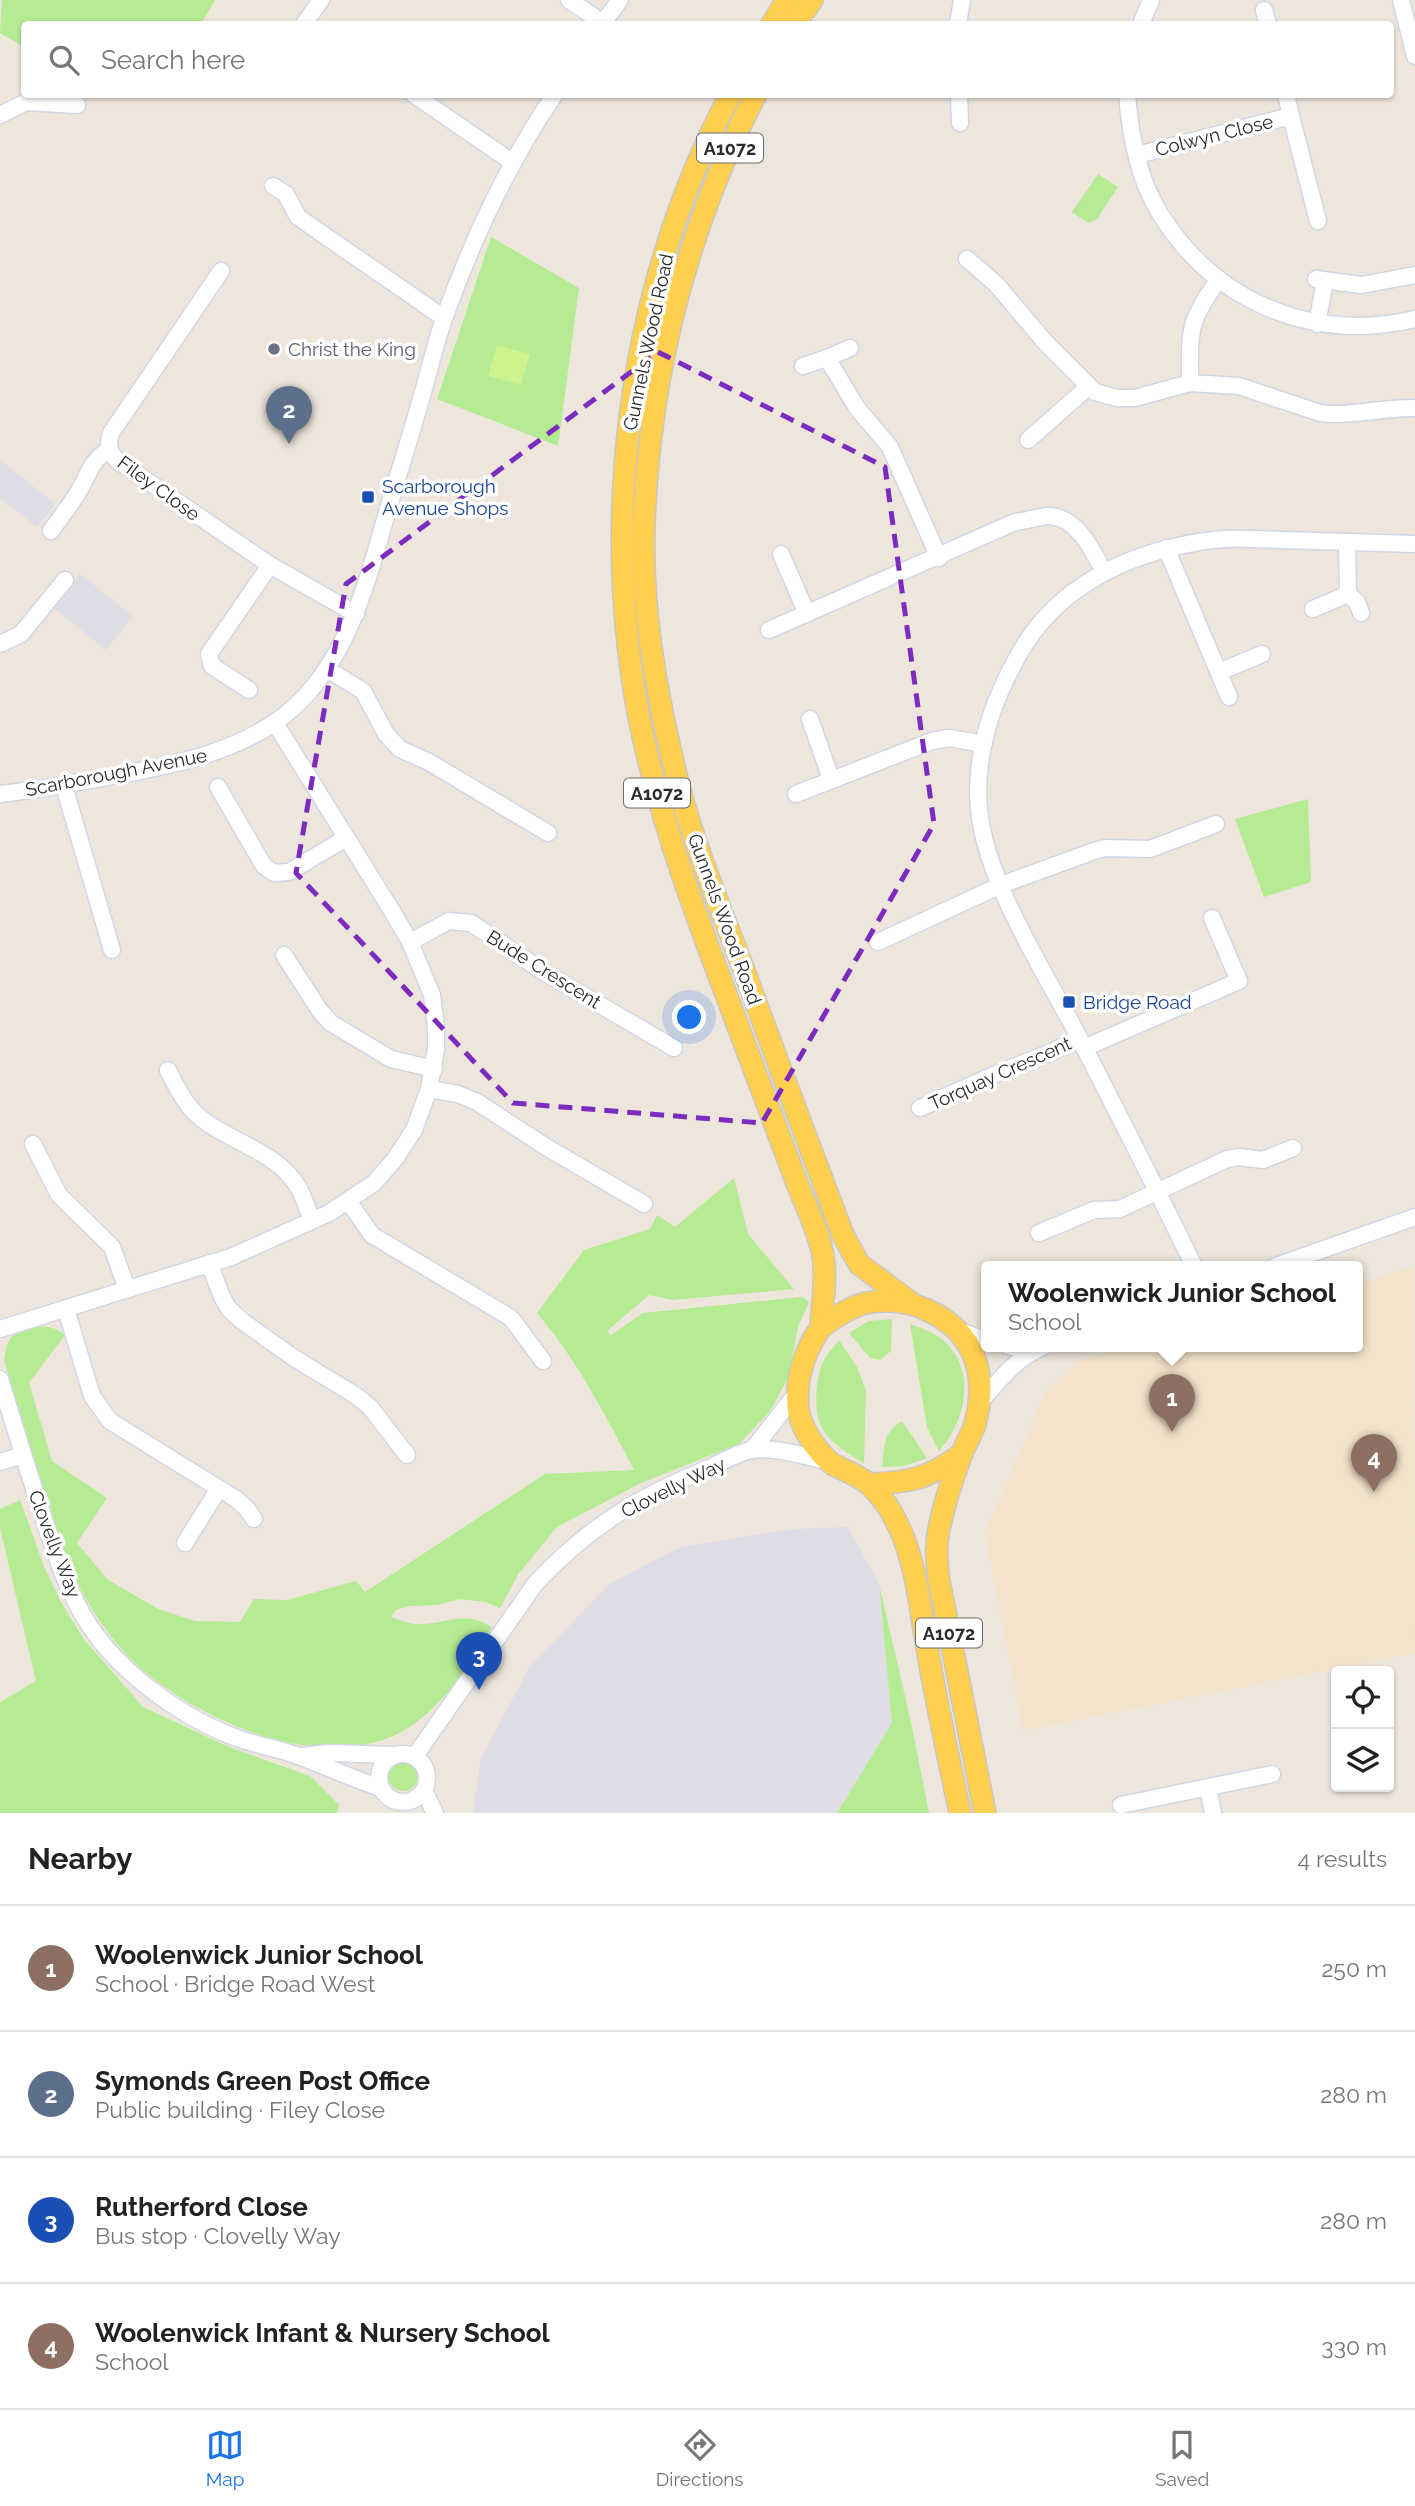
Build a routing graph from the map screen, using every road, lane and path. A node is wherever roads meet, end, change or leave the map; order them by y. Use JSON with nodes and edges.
{"nodes":[{"id":1,"x":321,"y":0,"type":"edge"},
{"id":2,"x":569,"y":0,"type":"edge"},
{"id":3,"x":620,"y":0,"type":"edge"},
{"id":4,"x":787,"y":0,"type":"edge"},
{"id":5,"x":812,"y":0,"type":"edge"},
{"id":6,"x":962,"y":0,"type":"edge"},
{"id":7,"x":1401,"y":0,"type":"edge"},
{"id":8,"x":1144,"y":2,"type":"edge"},
{"id":9,"x":306,"y":21,"type":"edge"},
{"id":10,"x":599,"y":21,"type":"edge"},
{"id":11,"x":605,"y":21,"type":"edge"},
{"id":12,"x":774,"y":21,"type":"edge"},
{"id":13,"x":797,"y":21,"type":"edge"},
{"id":14,"x":958,"y":21,"type":"edge"},
{"id":15,"x":1141,"y":21,"type":"edge"},
{"id":16,"x":1415,"y":56,"type":"edge"},
{"id":17,"x":419,"y":98,"type":"edge"},
{"id":18,"x":552,"y":98,"type":"edge"},
{"id":19,"x":729,"y":98,"type":"edge"},
{"id":20,"x":755,"y":98,"type":"edge"},
{"id":21,"x":959,"y":98,"type":"edge"},
{"id":22,"x":1128,"y":98,"type":"edge"},
{"id":23,"x":1287,"y":98,"type":"edge"},
{"id":24,"x":78,"y":105,"type":"dead end"},
{"id":25,"x":0,"y":114,"type":"edge"},
{"id":26,"x":1291,"y":116,"type":"junction"},
{"id":27,"x":960,"y":123,"type":"dead end"},
{"id":28,"x":1137,"y":155,"type":"junction"},
{"id":29,"x":512,"y":162,"type":"junction"},
{"id":30,"x":273,"y":186,"type":"dead end"},
{"id":31,"x":1318,"y":221,"type":"dead end"},
{"id":32,"x":967,"y":259,"type":"dead end"},
{"id":33,"x":221,"y":271,"type":"dead end"},
{"id":34,"x":1415,"y":275,"type":"edge"},
{"id":35,"x":1219,"y":279,"type":"junction"},
{"id":36,"x":444,"y":318,"type":"junction"},
{"id":37,"x":1415,"y":319,"type":"edge"},
{"id":38,"x":1318,"y":324,"type":"junction"},
{"id":39,"x":850,"y":348,"type":"dead end"},
{"id":40,"x":827,"y":358,"type":"junction"},
{"id":41,"x":803,"y":366,"type":"dead end"},
{"id":42,"x":1190,"y":383,"type":"junction"},
{"id":43,"x":1088,"y":387,"type":"junction"},
{"id":44,"x":1415,"y":408,"type":"edge"},
{"id":45,"x":1028,"y":440,"type":"dead end"},
{"id":46,"x":109,"y":450,"type":"junction"},
{"id":47,"x":51,"y":531,"type":"dead end"},
{"id":48,"x":1347,"y":542,"type":"junction"},
{"id":49,"x":1415,"y":544,"type":"edge"},
{"id":50,"x":1167,"y":548,"type":"junction"},
{"id":51,"x":781,"y":554,"type":"dead end"},
{"id":52,"x":939,"y":558,"type":"junction"},
{"id":53,"x":270,"y":565,"type":"junction"},
{"id":54,"x":1104,"y":572,"type":"junction"},
{"id":55,"x":65,"y":580,"type":"dead end"},
{"id":56,"x":1348,"y":594,"type":"junction"},
{"id":57,"x":1313,"y":609,"type":"dead end"},
{"id":58,"x":1361,"y":613,"type":"dead end"},
{"id":59,"x":356,"y":614,"type":"junction"},
{"id":60,"x":807,"y":614,"type":"junction"},
{"id":61,"x":769,"y":631,"type":"dead end"},
{"id":62,"x":0,"y":643,"type":"edge"},
{"id":63,"x":1262,"y":654,"type":"dead end"},
{"id":64,"x":327,"y":669,"type":"junction"},
{"id":65,"x":1219,"y":672,"type":"junction"},
{"id":66,"x":248,"y":690,"type":"dead end"},
{"id":67,"x":1229,"y":697,"type":"dead end"},
{"id":68,"x":810,"y":719,"type":"dead end"},
{"id":69,"x":275,"y":723,"type":"junction"},
{"id":70,"x":984,"y":744,"type":"junction"},
{"id":71,"x":831,"y":779,"type":"junction"},
{"id":72,"x":64,"y":786,"type":"junction"},
{"id":73,"x":218,"y":787,"type":"dead end"},
{"id":74,"x":0,"y":794,"type":"edge"},
{"id":75,"x":796,"y":794,"type":"dead end"},
{"id":76,"x":1216,"y":824,"type":"dead end"},
{"id":77,"x":548,"y":833,"type":"dead end"},
{"id":78,"x":346,"y":838,"type":"junction"},
{"id":79,"x":1001,"y":885,"type":"junction"},
{"id":80,"x":1212,"y":918,"type":"dead end"},
{"id":81,"x":410,"y":942,"type":"junction"},
{"id":82,"x":878,"y":942,"type":"dead end"},
{"id":83,"x":112,"y":950,"type":"dead end"},
{"id":84,"x":284,"y":956,"type":"dead end"},
{"id":85,"x":1081,"y":1043,"type":"junction"},
{"id":86,"x":674,"y":1048,"type":"dead end"},
{"id":87,"x":434,"y":1069,"type":"junction"},
{"id":88,"x":168,"y":1070,"type":"dead end"},
{"id":89,"x":429,"y":1088,"type":"junction"},
{"id":90,"x":920,"y":1108,"type":"dead end"},
{"id":91,"x":33,"y":1144,"type":"dead end"},
{"id":92,"x":1293,"y":1148,"type":"dead end"},
{"id":93,"x":1158,"y":1192,"type":"junction"},
{"id":94,"x":348,"y":1201,"type":"junction"},
{"id":95,"x":645,"y":1204,"type":"dead end"},
{"id":96,"x":1415,"y":1217,"type":"edge"},
{"id":97,"x":312,"y":1220,"type":"junction"},
{"id":98,"x":1039,"y":1233,"type":"dead end"},
{"id":99,"x":1192,"y":1261,"type":"edge"},
{"id":100,"x":1290,"y":1261,"type":"edge"},
{"id":101,"x":209,"y":1264,"type":"junction"},
{"id":102,"x":127,"y":1289,"type":"junction"},
{"id":103,"x":910,"y":1302,"type":"junction"},
{"id":104,"x":66,"y":1309,"type":"junction"},
{"id":105,"x":821,"y":1327,"type":"junction"},
{"id":106,"x":0,"y":1329,"type":"edge"},
{"id":107,"x":958,"y":1330,"type":"junction"},
{"id":108,"x":981,"y":1339,"type":"edge"},
{"id":109,"x":1033,"y":1352,"type":"edge"},
{"id":110,"x":543,"y":1361,"type":"dead end"},
{"id":111,"x":0,"y":1379,"type":"edge"},
{"id":112,"x":796,"y":1394,"type":"junction"},
{"id":113,"x":980,"y":1402,"type":"junction"},
{"id":114,"x":752,"y":1450,"type":"junction"},
{"id":115,"x":962,"y":1454,"type":"junction"},
{"id":116,"x":23,"y":1455,"type":"junction"},
{"id":117,"x":407,"y":1455,"type":"dead end"},
{"id":118,"x":0,"y":1462,"type":"edge"},
{"id":119,"x":830,"y":1462,"type":"junction"},
{"id":120,"x":870,"y":1485,"type":"junction"},
{"id":121,"x":218,"y":1490,"type":"junction"},
{"id":122,"x":254,"y":1520,"type":"dead end"},
{"id":123,"x":185,"y":1543,"type":"dead end"},
{"id":124,"x":395,"y":1755,"type":"junction"},
{"id":125,"x":299,"y":1756,"type":"junction"},
{"id":126,"x":415,"y":1756,"type":"junction"},
{"id":127,"x":1272,"y":1774,"type":"dead end"},
{"id":128,"x":1208,"y":1787,"type":"junction"},
{"id":129,"x":381,"y":1788,"type":"junction"},
{"id":130,"x":424,"y":1791,"type":"junction"},
{"id":131,"x":394,"y":1800,"type":"junction"},
{"id":132,"x":1121,"y":1805,"type":"dead end"},
{"id":133,"x":382,"y":1813,"type":"edge"},
{"id":134,"x":435,"y":1813,"type":"edge"},
{"id":135,"x":960,"y":1813,"type":"edge"},
{"id":136,"x":985,"y":1813,"type":"edge"},
{"id":137,"x":1213,"y":1813,"type":"edge"}],
"edges":[{"from":1,"to":9,"type":"street"},
{"from":2,"to":10,"type":"street"},
{"from":3,"to":11,"type":"street"},
{"from":4,"to":12,"type":"main road"},
{"from":5,"to":13,"type":"main road"},
{"from":6,"to":14,"type":"street"},
{"from":7,"to":16,"type":"street"},
{"from":8,"to":15,"type":"street"},
{"from":17,"to":29,"type":"street"},
{"from":18,"to":29,"type":"street","name":"Scarborough Avenue"},
{"from":19,"to":105,"type":"main road","name":"Gunnels Wood Road","number":"A1072"},
{"from":20,"to":103,"type":"main road","name":"Gunnels Wood Road","number":"A1072"},
{"from":21,"to":27,"type":"street"},
{"from":22,"to":28,"type":"street"},
{"from":23,"to":26,"type":"street","name":"Colwyn Close"},
{"from":24,"to":25,"type":"street"},
{"from":26,"to":28,"type":"street","name":"Colwyn Close"},
{"from":26,"to":31,"type":"street","name":"Colwyn Close"},
{"from":28,"to":35,"type":"street"},
{"from":29,"to":36,"type":"street","name":"Scarborough Avenue"},
{"from":30,"to":36,"type":"street"},
{"from":32,"to":43,"type":"street"},
{"from":33,"to":46,"type":"street","name":"Filey Close"},
{"from":34,"to":38,"type":"street"},
{"from":35,"to":38,"type":"street"},
{"from":35,"to":42,"type":"street"},
{"from":36,"to":59,"type":"street","name":"Scarborough Avenue"},
{"from":37,"to":38,"type":"street"},
{"from":39,"to":40,"type":"street"},
{"from":40,"to":41,"type":"street"},
{"from":40,"to":52,"type":"street"},
{"from":42,"to":43,"type":"street"},
{"from":42,"to":44,"type":"street"},
{"from":43,"to":45,"type":"street"},
{"from":46,"to":47,"type":"street"},
{"from":46,"to":53,"type":"street","name":"Filey Close"},
{"from":48,"to":49,"type":"street","name":"Torquay Crescent"},
{"from":48,"to":50,"type":"street","name":"Torquay Crescent"},
{"from":48,"to":56,"type":"street"},
{"from":50,"to":54,"type":"street","name":"Torquay Crescent"},
{"from":50,"to":65,"type":"street"},
{"from":51,"to":60,"type":"street"},
{"from":52,"to":54,"type":"street"},
{"from":52,"to":60,"type":"street"},
{"from":53,"to":59,"type":"street","name":"Filey Close"},
{"from":53,"to":66,"type":"street"},
{"from":54,"to":70,"type":"street","name":"Torquay Crescent"},
{"from":55,"to":62,"type":"street"},
{"from":56,"to":57,"type":"street"},
{"from":56,"to":58,"type":"street"},
{"from":59,"to":64,"type":"street","name":"Scarborough Avenue"},
{"from":60,"to":61,"type":"street"},
{"from":63,"to":65,"type":"street"},
{"from":64,"to":69,"type":"street","name":"Scarborough Avenue"},
{"from":64,"to":77,"type":"street"},
{"from":65,"to":67,"type":"street"},
{"from":68,"to":71,"type":"street"},
{"from":69,"to":72,"type":"street","name":"Scarborough Avenue"},
{"from":69,"to":78,"type":"street"},
{"from":70,"to":71,"type":"street"},
{"from":70,"to":79,"type":"street","name":"Torquay Crescent"},
{"from":71,"to":75,"type":"street"},
{"from":72,"to":74,"type":"street","name":"Scarborough Avenue"},
{"from":72,"to":83,"type":"street"},
{"from":73,"to":78,"type":"street"},
{"from":76,"to":79,"type":"street"},
{"from":78,"to":81,"type":"street"},
{"from":79,"to":82,"type":"street"},
{"from":79,"to":85,"type":"street","name":"Torquay Crescent"},
{"from":80,"to":85,"type":"street","name":"Torquay Crescent"},
{"from":81,"to":86,"type":"street","name":"Bude Crescent"},
{"from":81,"to":87,"type":"street"},
{"from":84,"to":87,"type":"street"},
{"from":85,"to":90,"type":"street","name":"Torquay Crescent"},
{"from":85,"to":93,"type":"street","name":"Torquay Crescent"},
{"from":87,"to":89,"type":"street"},
{"from":88,"to":97,"type":"street"},
{"from":89,"to":94,"type":"street"},
{"from":89,"to":95,"type":"street"},
{"from":91,"to":102,"type":"street"},
{"from":92,"to":93,"type":"street"},
{"from":93,"to":98,"type":"street"},
{"from":93,"to":99,"type":"street","name":"Torquay Crescent"},
{"from":94,"to":97,"type":"street"},
{"from":94,"to":110,"type":"street"},
{"from":96,"to":100,"type":"street"},
{"from":97,"to":101,"type":"street"},
{"from":101,"to":102,"type":"street"},
{"from":101,"to":117,"type":"street"},
{"from":102,"to":104,"type":"street"},
{"from":103,"to":105,"type":"main road","name":"Gunnels Wood Road","number":"A1072"},
{"from":103,"to":107,"type":"main road","name":"Gunnels Wood Road","number":"A1072"},
{"from":104,"to":106,"type":"street"},
{"from":104,"to":121,"type":"street"},
{"from":105,"to":112,"type":"main road","name":"Gunnels Wood Road","number":"A1072"},
{"from":107,"to":108,"type":"street"},
{"from":107,"to":113,"type":"main road","name":"Gunnels Wood Road","number":"A1072"},
{"from":109,"to":113,"type":"street"},
{"from":111,"to":116,"type":"street","name":"Clovelly Way"},
{"from":112,"to":114,"type":"street","name":"Clovelly Way"},
{"from":112,"to":119,"type":"main road","number":"A1072"},
{"from":113,"to":115,"type":"main road","name":"Gunnels Wood Road","number":"A1072"},
{"from":114,"to":119,"type":"street","name":"Clovelly Way"},
{"from":114,"to":126,"type":"street","name":"Clovelly Way"},
{"from":115,"to":120,"type":"main road"},
{"from":115,"to":136,"type":"main road","name":"Gunnels Wood Road","number":"A1072"},
{"from":116,"to":118,"type":"street"},
{"from":116,"to":125,"type":"street","name":"Clovelly Way"},
{"from":119,"to":120,"type":"main road","number":"A1072"},
{"from":120,"to":135,"type":"main road","number":"A1072"},
{"from":121,"to":122,"type":"street"},
{"from":121,"to":123,"type":"street"},
{"from":124,"to":125,"type":"street","name":"Clovelly Way"},
{"from":124,"to":126,"type":"street","name":"Clovelly Way"},
{"from":124,"to":129,"type":"street"},
{"from":125,"to":129,"type":"street","name":"Clovelly Way"},
{"from":126,"to":130,"type":"street"},
{"from":127,"to":128,"type":"street"},
{"from":128,"to":132,"type":"street"},
{"from":128,"to":137,"type":"street"},
{"from":129,"to":131,"type":"street","name":"Clovelly Way"},
{"from":130,"to":131,"type":"street"},
{"from":130,"to":134,"type":"street"},
{"from":131,"to":133,"type":"street"}]}
